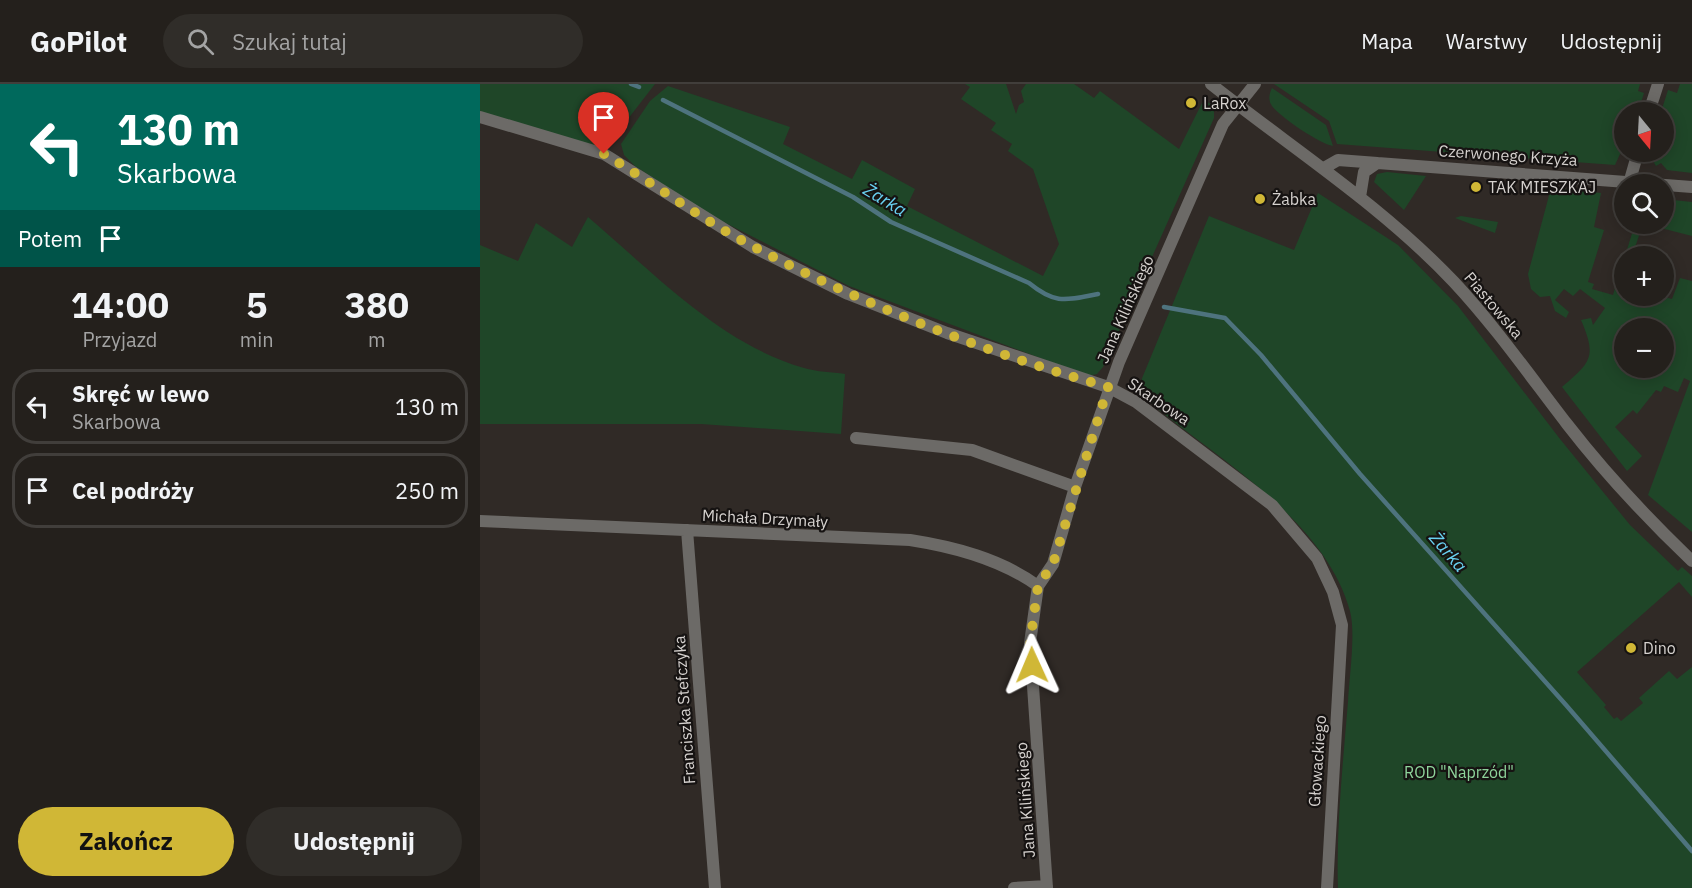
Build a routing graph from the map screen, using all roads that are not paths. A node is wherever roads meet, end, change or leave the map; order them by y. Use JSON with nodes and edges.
{"nodes":[{"id":1,"x":1211,"y":84,"type":"edge"},
{"id":2,"x":1255,"y":84,"type":"edge"},
{"id":3,"x":1658,"y":84,"type":"edge"},
{"id":4,"x":1652,"y":102,"type":"edge"},
{"id":5,"x":1237,"y":104,"type":"junction"},
{"id":6,"x":480,"y":117,"type":"edge"},
{"id":7,"x":1378,"y":163,"type":"junction"},
{"id":8,"x":1324,"y":168,"type":"junction"},
{"id":9,"x":1614,"y":179,"type":"edge"},
{"id":10,"x":1674,"y":185,"type":"edge"},
{"id":11,"x":1692,"y":187,"type":"edge"},
{"id":12,"x":1360,"y":197,"type":"junction"},
{"id":13,"x":1108,"y":387,"type":"junction"},
{"id":14,"x":856,"y":438,"type":"dead end"},
{"id":15,"x":1075,"y":488,"type":"junction"},
{"id":16,"x":480,"y":521,"type":"edge"},
{"id":17,"x":687,"y":530,"type":"junction"},
{"id":18,"x":1692,"y":561,"type":"edge"},
{"id":19,"x":1038,"y":586,"type":"junction"},
{"id":20,"x":1341,"y":636,"type":"joint"},
{"id":21,"x":1047,"y":887,"type":"edge"},
{"id":22,"x":715,"y":888,"type":"edge"},
{"id":23,"x":1014,"y":888,"type":"edge"},
{"id":24,"x":1327,"y":888,"type":"edge"}],
"edges":[{"from":1,"to":5,"type":"street","name":"Piastowska"},
{"from":2,"to":5,"type":"street","name":"Jana Kilińskiego"},
{"from":3,"to":4,"type":"street"},
{"from":5,"to":8,"type":"street","name":"Piastowska"},
{"from":5,"to":13,"type":"street","name":"Jana Kilińskiego"},
{"from":6,"to":13,"type":"street","name":"Skarbowa"},
{"from":7,"to":8,"type":"street","name":"Czerwonego Krzyża"},
{"from":7,"to":9,"type":"street","name":"Czerwonego Krzyża"},
{"from":7,"to":12,"type":"street"},
{"from":8,"to":12,"type":"street","name":"Piastowska"},
{"from":10,"to":11,"type":"street","name":"Czerwonego Krzyża"},
{"from":12,"to":18,"type":"street","name":"Piastowska"},
{"from":13,"to":15,"type":"street","name":"Jana Kilińskiego"},
{"from":13,"to":20,"type":"street","name":"Skarbowa"},
{"from":14,"to":15,"type":"street"},
{"from":15,"to":19,"type":"street","name":"Jana Kilińskiego"},
{"from":16,"to":17,"type":"street","name":"Michała Drzymały"},
{"from":17,"to":19,"type":"street","name":"Michała Drzymały"},
{"from":17,"to":22,"type":"street","name":"Franciszka Stefczyka"},
{"from":19,"to":21,"type":"street","name":"Jana Kilińskiego"},
{"from":20,"to":24,"type":"street","name":"Głowackiego"},
{"from":21,"to":23,"type":"street"}]}
